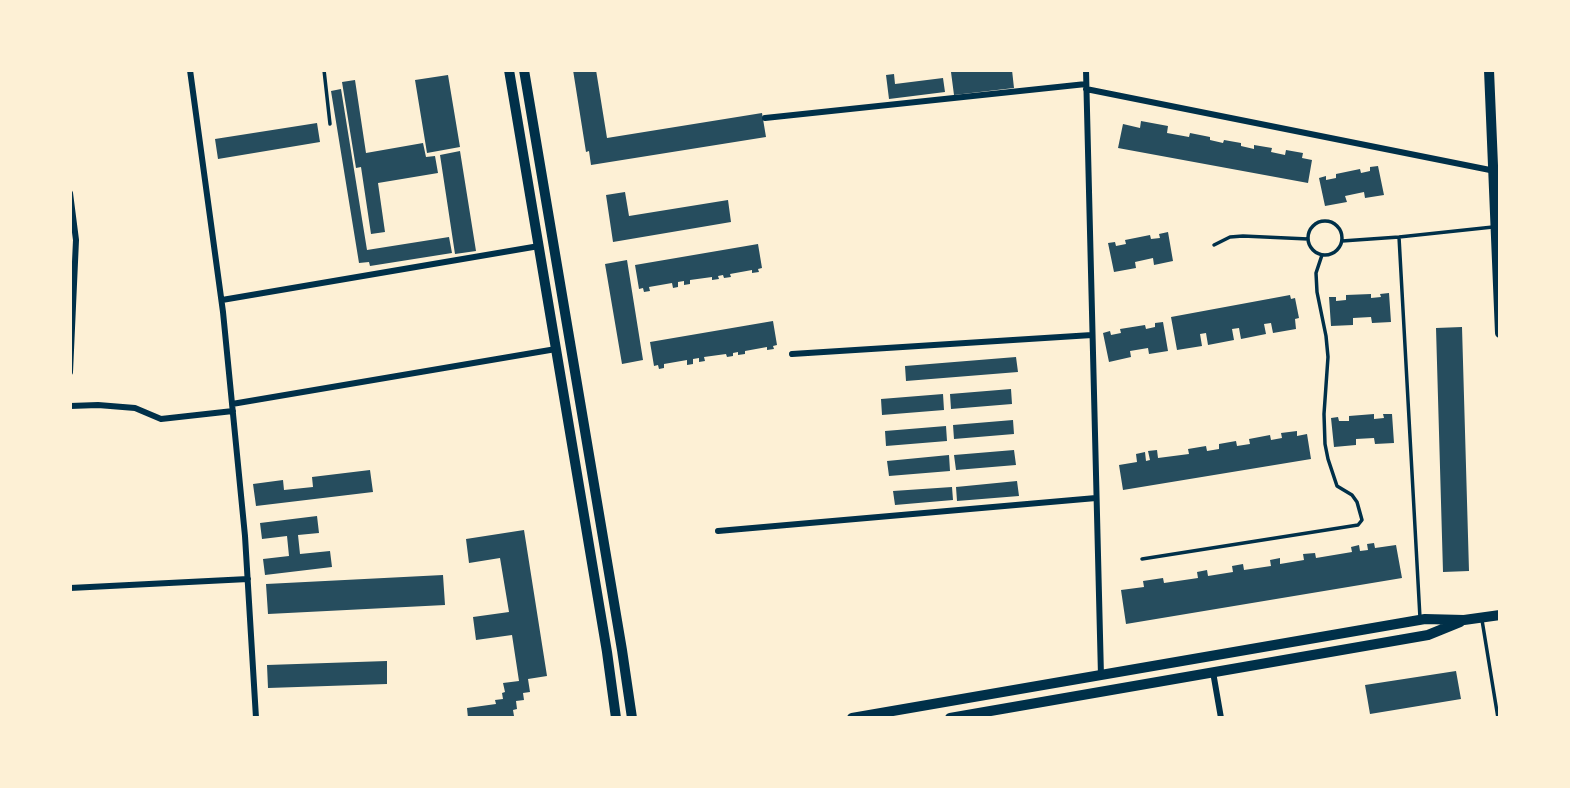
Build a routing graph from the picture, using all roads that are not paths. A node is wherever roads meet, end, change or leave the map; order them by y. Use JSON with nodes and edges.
{"nodes":[{"id":1,"x":190,"y":70,"type":"edge"},
{"id":2,"x":324,"y":70,"type":"edge"},
{"id":3,"x":509,"y":70,"type":"edge"},
{"id":4,"x":524,"y":70,"type":"edge"},
{"id":5,"x":1086,"y":70,"type":"edge"},
{"id":6,"x":1489,"y":70,"type":"edge"},
{"id":7,"x":1086,"y":86,"type":"junction"},
{"id":8,"x":765,"y":118,"type":"dead end"},
{"id":9,"x":330,"y":124,"type":"dead end"},
{"id":10,"x":1496,"y":171,"type":"edge"},
{"id":11,"x":70,"y":193,"type":"edge"},
{"id":12,"x":1496,"y":227,"type":"junction"},
{"id":13,"x":1399,"y":237,"type":"junction"},
{"id":14,"x":1308,"y":239,"type":"junction"},
{"id":15,"x":1342,"y":241,"type":"junction"},
{"id":16,"x":1214,"y":245,"type":"dead end"},
{"id":17,"x":539,"y":246,"type":"junction"},
{"id":18,"x":1322,"y":255,"type":"junction"},
{"id":19,"x":222,"y":300,"type":"junction"},
{"id":20,"x":1500,"y":333,"type":"edge"},
{"id":21,"x":1092,"y":335,"type":"junction"},
{"id":22,"x":556,"y":349,"type":"junction"},
{"id":23,"x":792,"y":354,"type":"dead end"},
{"id":24,"x":70,"y":372,"type":"edge"},
{"id":25,"x":70,"y":406,"type":"edge"},
{"id":26,"x":232,"y":408,"type":"junction"},
{"id":27,"x":1096,"y":498,"type":"junction"},
{"id":28,"x":718,"y":531,"type":"dead end"},
{"id":29,"x":1142,"y":559,"type":"dead end"},
{"id":30,"x":248,"y":579,"type":"junction"},
{"id":31,"x":70,"y":588,"type":"edge"},
{"id":32,"x":1500,"y":615,"type":"edge"},
{"id":33,"x":1481,"y":618,"type":"junction"},
{"id":34,"x":1420,"y":620,"type":"junction"},
{"id":35,"x":1464,"y":620,"type":"junction"},
{"id":36,"x":1213,"y":672,"type":"junction"},
{"id":37,"x":1101,"y":676,"type":"junction"},
{"id":38,"x":256,"y":718,"type":"edge"},
{"id":39,"x":616,"y":718,"type":"edge"},
{"id":40,"x":632,"y":718,"type":"edge"},
{"id":41,"x":852,"y":718,"type":"edge"},
{"id":42,"x":950,"y":718,"type":"edge"},
{"id":43,"x":1221,"y":718,"type":"edge"},
{"id":44,"x":1498,"y":718,"type":"edge"}],
"edges":[{"from":1,"to":19,"type":"street"},
{"from":2,"to":9,"type":"lane"},
{"from":3,"to":17,"type":"main road"},
{"from":4,"to":40,"type":"main road"},
{"from":5,"to":7,"type":"street"},
{"from":6,"to":10,"type":"main road"},
{"from":7,"to":8,"type":"street"},
{"from":7,"to":10,"type":"street"},
{"from":7,"to":21,"type":"street"},
{"from":10,"to":12,"type":"main road"},
{"from":11,"to":24,"type":"street"},
{"from":12,"to":13,"type":"lane"},
{"from":12,"to":20,"type":"main road"},
{"from":13,"to":15,"type":"lane"},
{"from":13,"to":34,"type":"lane"},
{"from":14,"to":15,"type":"lane"},
{"from":14,"to":16,"type":"lane"},
{"from":14,"to":18,"type":"lane"},
{"from":15,"to":18,"type":"lane"},
{"from":17,"to":19,"type":"street"},
{"from":17,"to":22,"type":"main road"},
{"from":18,"to":29,"type":"lane"},
{"from":19,"to":26,"type":"street"},
{"from":21,"to":23,"type":"street"},
{"from":21,"to":27,"type":"street"},
{"from":22,"to":26,"type":"street"},
{"from":22,"to":39,"type":"main road"},
{"from":25,"to":26,"type":"street"},
{"from":26,"to":30,"type":"street"},
{"from":27,"to":28,"type":"street"},
{"from":27,"to":37,"type":"street"},
{"from":30,"to":31,"type":"street"},
{"from":30,"to":38,"type":"street"},
{"from":32,"to":33,"type":"main road"},
{"from":33,"to":35,"type":"main road"},
{"from":33,"to":44,"type":"lane"},
{"from":34,"to":35,"type":"main road"},
{"from":34,"to":37,"type":"main road"},
{"from":35,"to":36,"type":"main road"},
{"from":36,"to":42,"type":"main road"},
{"from":36,"to":43,"type":"street"},
{"from":37,"to":41,"type":"main road"}]}
